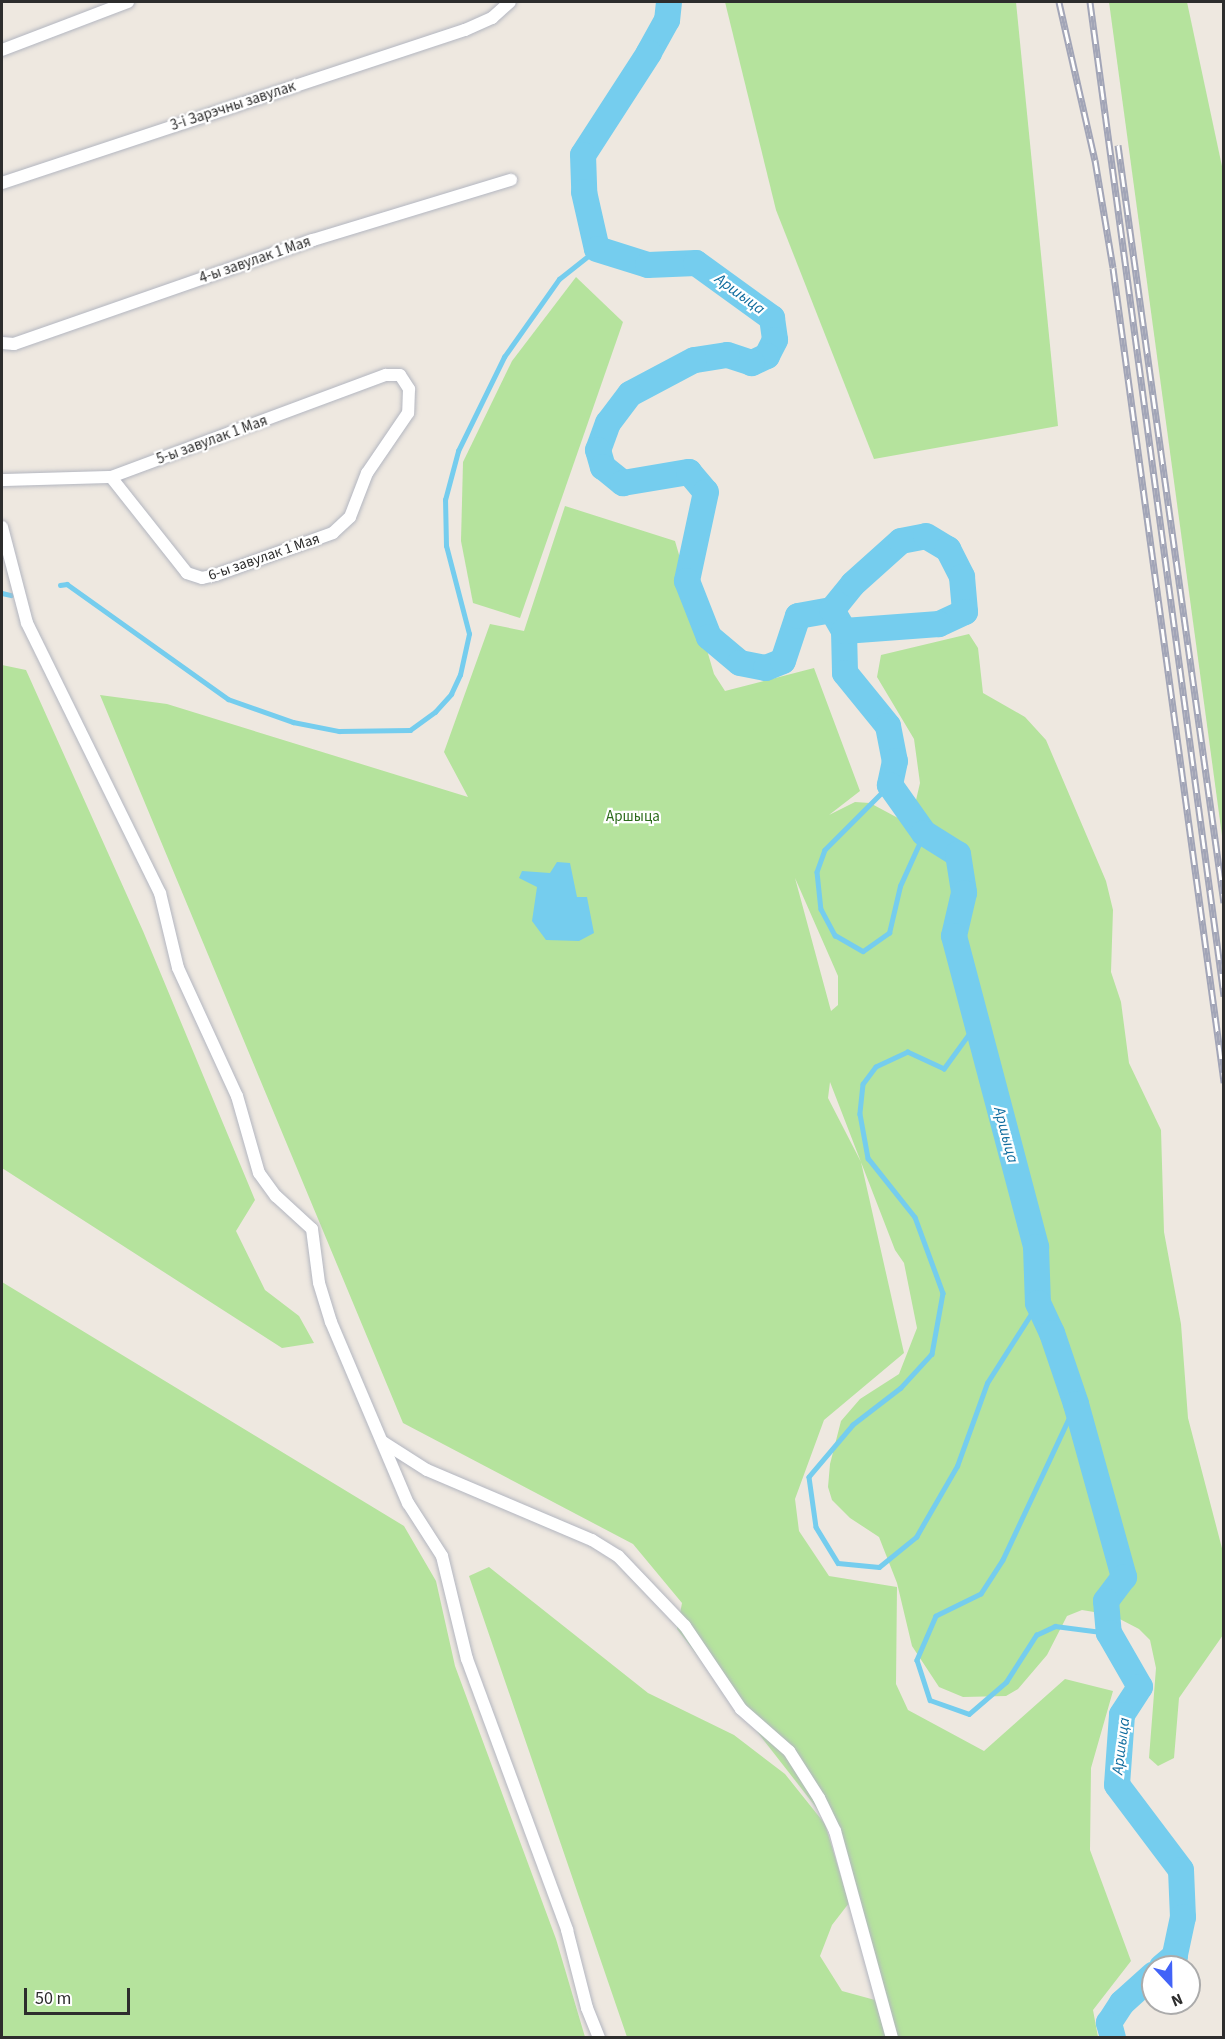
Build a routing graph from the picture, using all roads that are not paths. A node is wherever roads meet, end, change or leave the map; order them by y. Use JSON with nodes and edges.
{"nodes":[{"id":1,"x":128,"y":2,"type":"edge"},
{"id":2,"x":510,"y":2,"type":"edge"},
{"id":3,"x":2,"y":50,"type":"edge"},
{"id":4,"x":511,"y":180,"type":"dead end"},
{"id":5,"x":2,"y":183,"type":"edge"},
{"id":6,"x":2,"y":343,"type":"edge"},
{"id":7,"x":410,"y":390,"type":"joint"},
{"id":8,"x":111,"y":477,"type":"junction"},
{"id":9,"x":2,"y":480,"type":"edge"},
{"id":10,"x":2,"y":527,"type":"edge"},
{"id":11,"x":383,"y":1442,"type":"junction"},
{"id":12,"x":599,"y":2037,"type":"edge"},
{"id":13,"x":892,"y":2037,"type":"edge"}],
"edges":[{"from":1,"to":3,"type":"street"},
{"from":2,"to":5,"type":"street","name":"3-і Зарэчны завулак"},
{"from":4,"to":6,"type":"street","name":"4-ы завулак 1 Мая"},
{"from":7,"to":8,"type":"street","name":"5-ы завулак 1 Мая"},
{"from":7,"to":8,"type":"street","name":"6-ы завулак 1 Мая"},
{"from":8,"to":9,"type":"street","name":"5-ы завулак 1 Мая"},
{"from":10,"to":11,"type":"street"},
{"from":11,"to":12,"type":"street"},
{"from":11,"to":13,"type":"street"}]}
